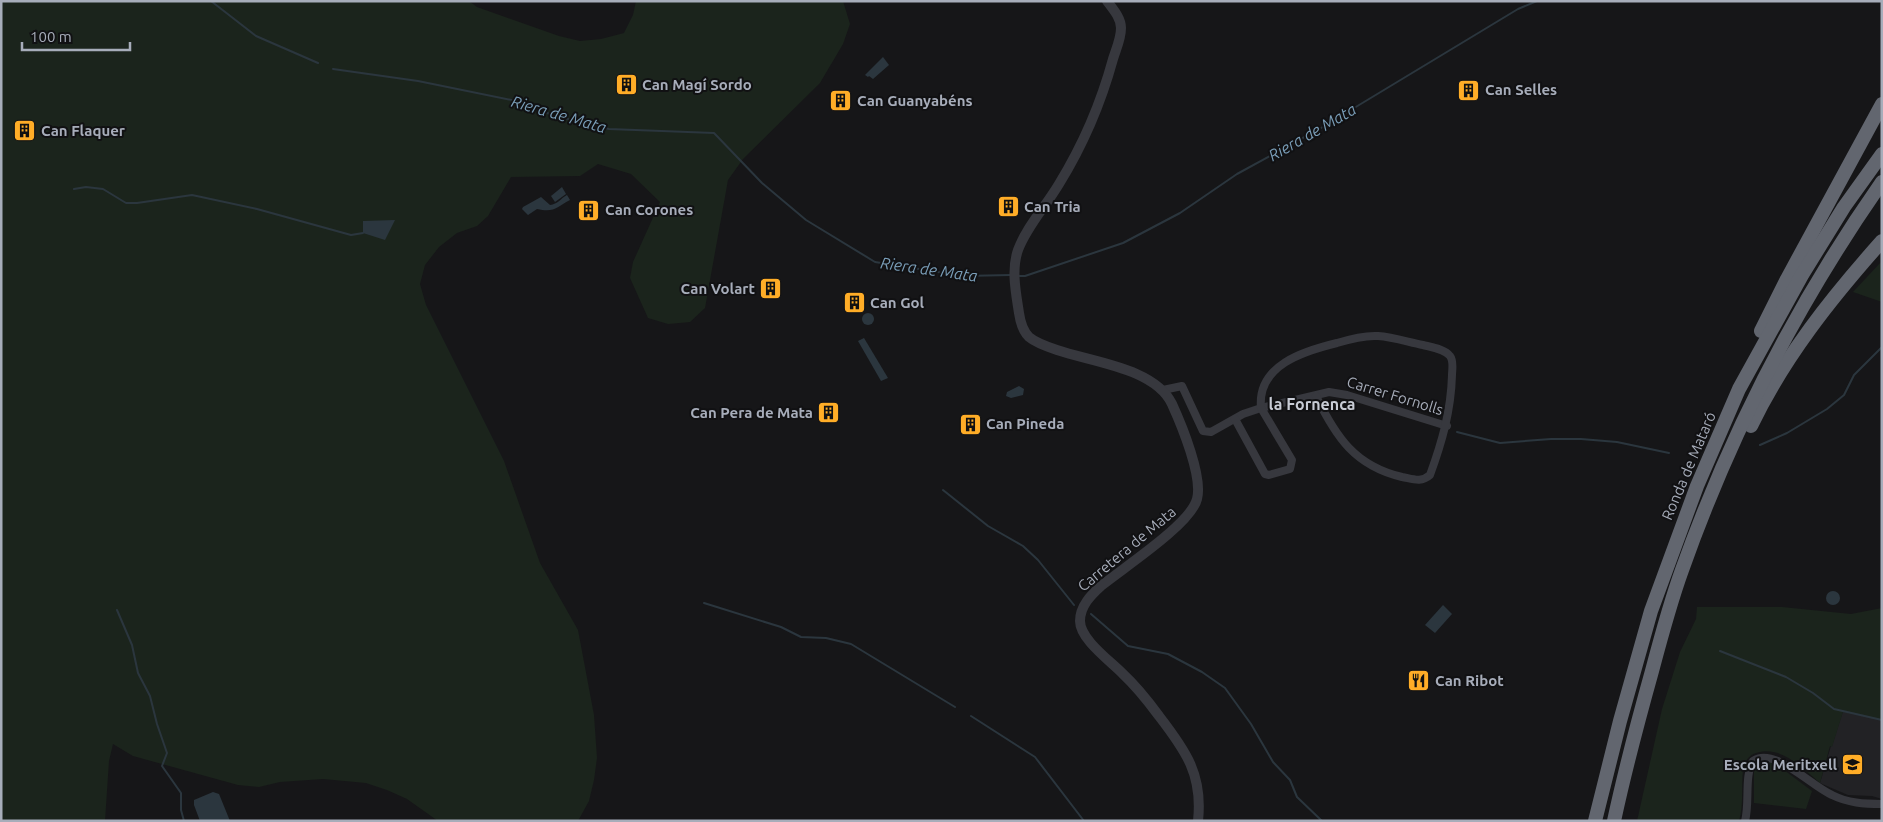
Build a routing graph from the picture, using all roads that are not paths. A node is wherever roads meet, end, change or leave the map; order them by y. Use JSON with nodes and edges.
{"nodes":[{"id":1,"x":1107,"y":1,"type":"edge"},
{"id":2,"x":1882,"y":104,"type":"edge"},
{"id":3,"x":1882,"y":154,"type":"edge"},
{"id":4,"x":1882,"y":182,"type":"edge"},
{"id":5,"x":1882,"y":241,"type":"edge"},
{"id":6,"x":1738,"y":389,"type":"junction"},
{"id":7,"x":1163,"y":390,"type":"junction"},
{"id":8,"x":1316,"y":396,"type":"junction"},
{"id":9,"x":1261,"y":408,"type":"junction"},
{"id":10,"x":1235,"y":419,"type":"junction"},
{"id":11,"x":1446,"y":426,"type":"junction"},
{"id":12,"x":1703,"y":514,"type":"junction"},
{"id":13,"x":1636,"y":728,"type":"junction"},
{"id":14,"x":1882,"y":804,"type":"edge"},
{"id":15,"x":1198,"y":821,"type":"edge"},
{"id":16,"x":1595,"y":821,"type":"edge"},
{"id":17,"x":1614,"y":821,"type":"edge"},
{"id":18,"x":1622,"y":821,"type":"edge"},
{"id":19,"x":1745,"y":821,"type":"edge"}],
"edges":[{"from":1,"to":7,"type":"street"},
{"from":2,"to":6,"type":"highway"},
{"from":3,"to":6,"type":"highway","name":"Ronda de Mataró"},
{"from":4,"to":12,"type":"highway","name":"Ronda de Mataró"},
{"from":5,"to":12,"type":"highway"},
{"from":6,"to":16,"type":"highway","name":"Ronda de Mataró"},
{"from":7,"to":10,"type":"street","name":"Carrer Fornolls"},
{"from":7,"to":15,"type":"street","name":"Carretera de Mata"},
{"from":8,"to":9,"type":"street","name":"Carrer Fornolls"},
{"from":8,"to":11,"type":"street","name":"Carrer Fornolls"},
{"from":8,"to":11,"type":"street"},
{"from":9,"to":10,"type":"street","name":"Carrer Fornolls"},
{"from":9,"to":10,"type":"street"},
{"from":9,"to":11,"type":"street"},
{"from":12,"to":13,"type":"highway","name":"Ronda de Mataró"},
{"from":13,"to":17,"type":"highway","name":"Ronda de Mataró"},
{"from":13,"to":18,"type":"highway"},
{"from":14,"to":19,"type":"street"}]}
